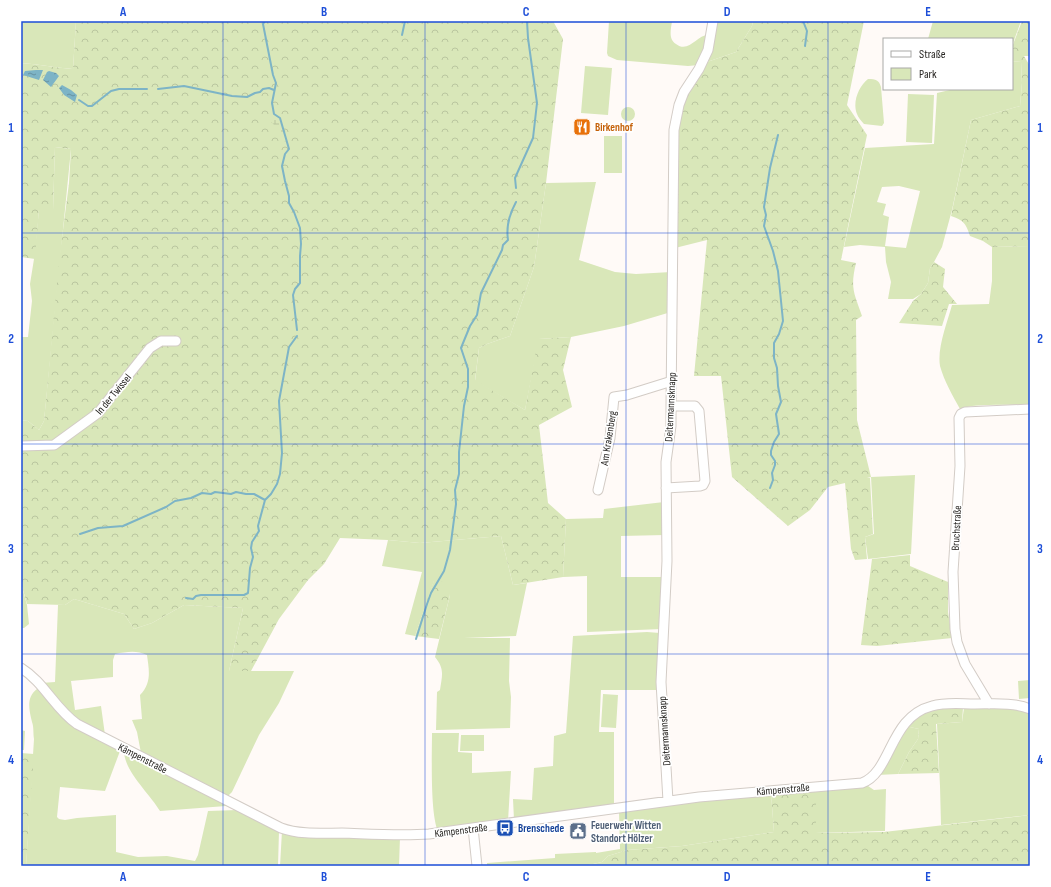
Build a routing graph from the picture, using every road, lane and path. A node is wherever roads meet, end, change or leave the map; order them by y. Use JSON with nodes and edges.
{"nodes":[{"id":1,"x":713,"y":21,"type":"edge"},
{"id":2,"x":176,"y":341,"type":"dead end"},
{"id":3,"x":672,"y":381,"type":"junction"},
{"id":4,"x":671,"y":406,"type":"junction"},
{"id":5,"x":1030,"y":409,"type":"edge"},
{"id":6,"x":21,"y":446,"type":"edge"},
{"id":7,"x":666,"y":488,"type":"junction"},
{"id":8,"x":598,"y":490,"type":"dead end"},
{"id":9,"x":21,"y":668,"type":"edge"},
{"id":10,"x":989,"y":704,"type":"junction"},
{"id":11,"x":1030,"y":709,"type":"edge"},
{"id":12,"x":668,"y":801,"type":"junction"},
{"id":13,"x":473,"y":828,"type":"junction"},
{"id":14,"x":477,"y":866,"type":"edge"}],
"edges":[{"from":1,"to":3,"type":"street","name":"Deitermannsknapp"},
{"from":2,"to":6,"type":"street","name":"In der Twissel"},
{"from":3,"to":4,"type":"street","name":"Deitermannsknapp"},
{"from":3,"to":8,"type":"street","name":"Am Krakenberg"},
{"from":4,"to":7,"type":"street","name":"Deitermannsknapp"},
{"from":4,"to":7,"type":"street"},
{"from":5,"to":10,"type":"street","name":"Bruchstraße"},
{"from":7,"to":12,"type":"street","name":"Deitermannsknapp"},
{"from":9,"to":13,"type":"street","name":"Kämpenstraße"},
{"from":10,"to":11,"type":"street","name":"Kämpenstraße"},
{"from":10,"to":12,"type":"street","name":"Kämpenstraße"},
{"from":12,"to":13,"type":"street","name":"Kämpenstraße"},
{"from":13,"to":14,"type":"street"}]}
